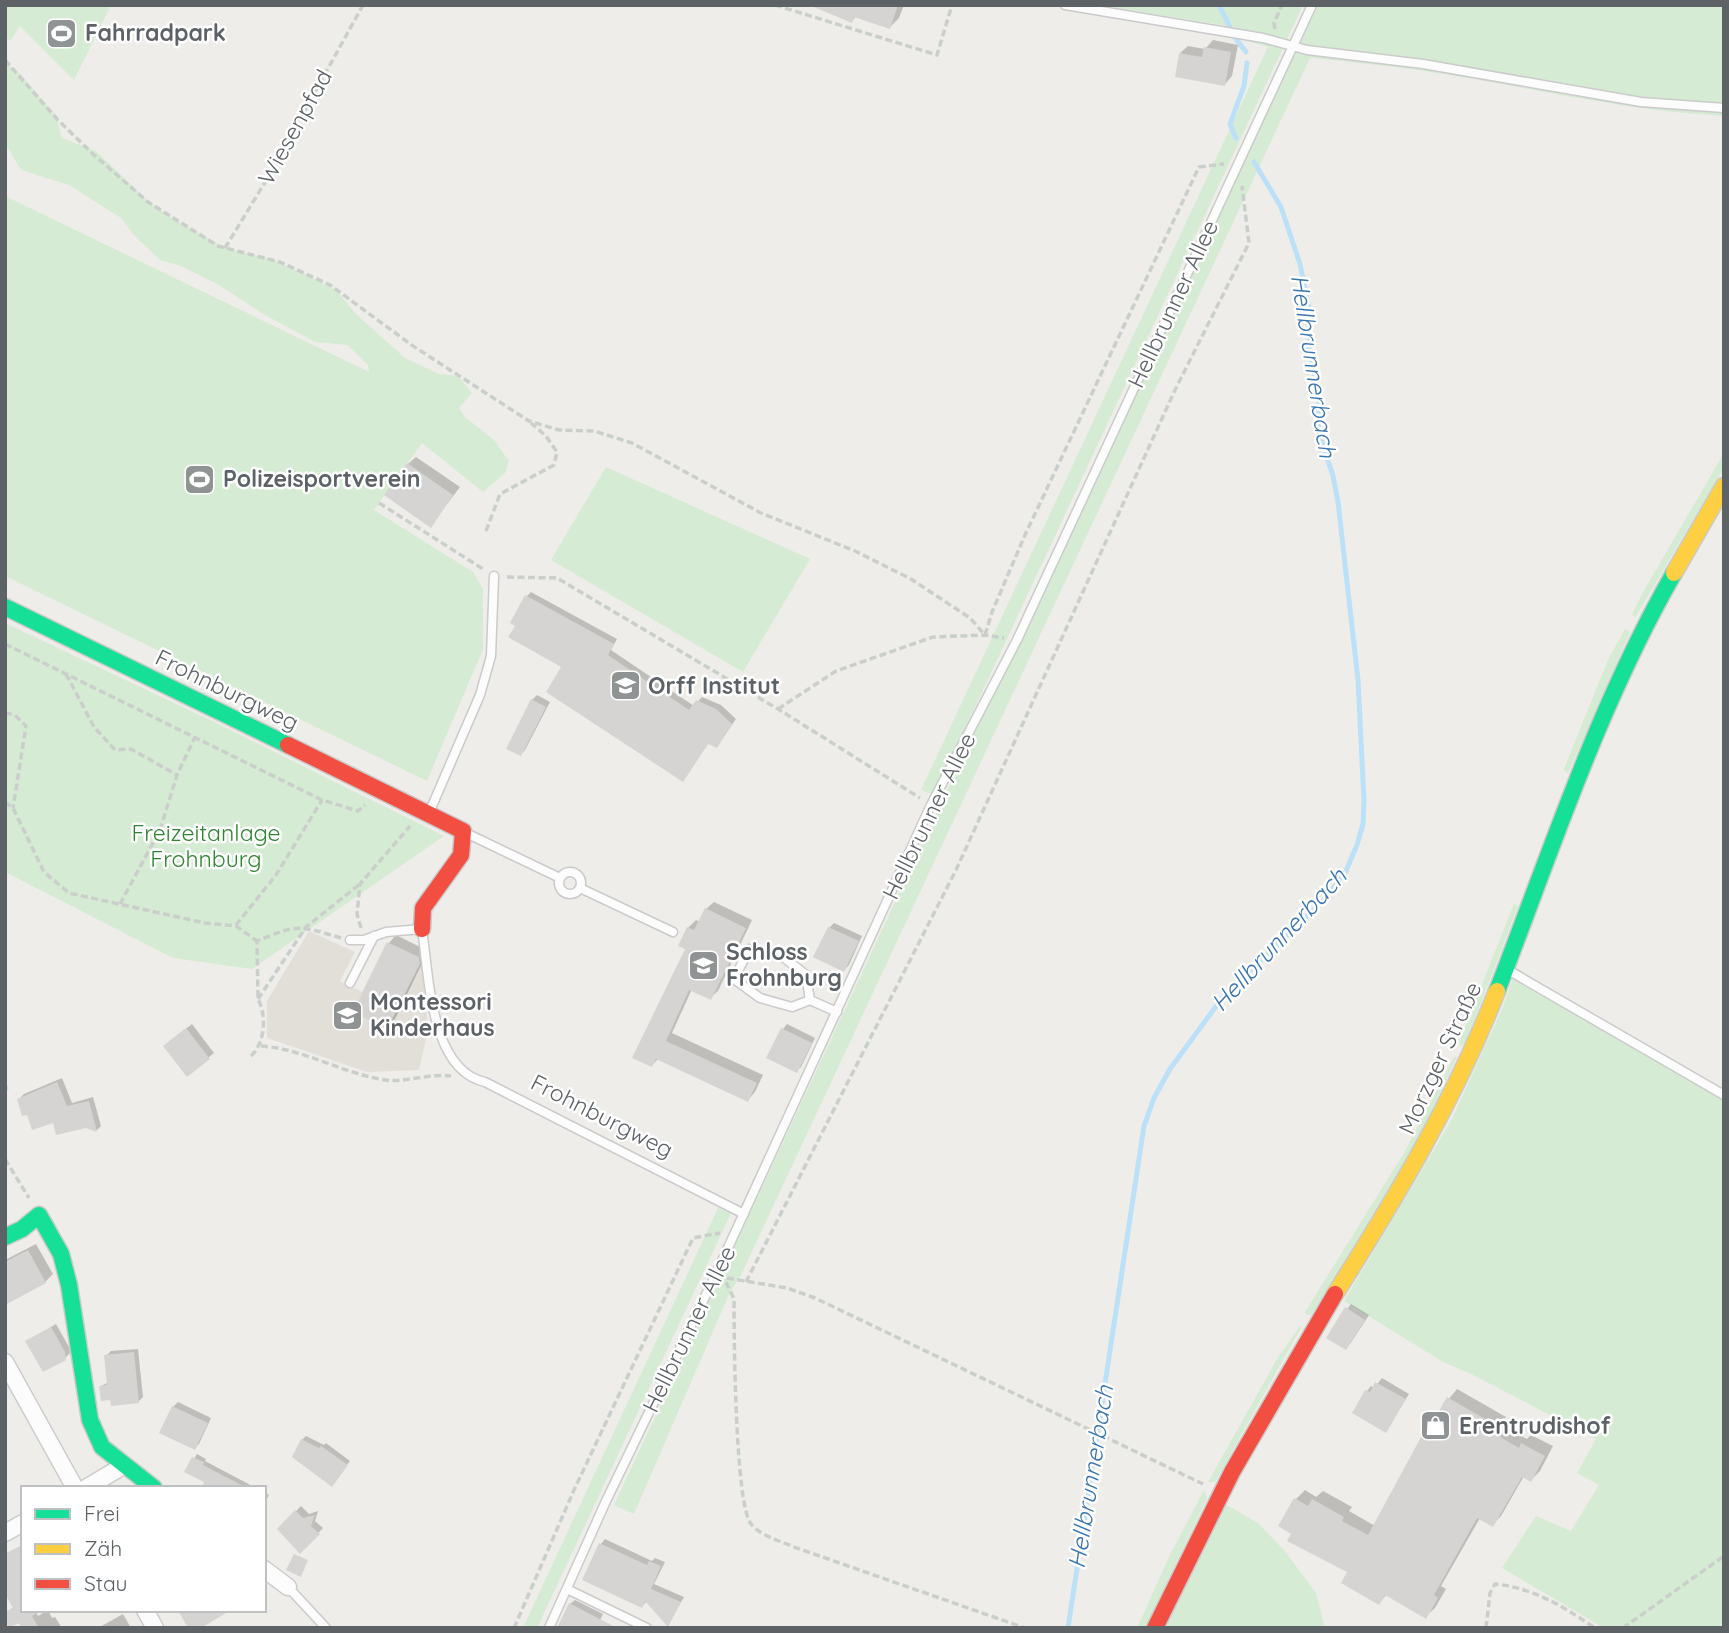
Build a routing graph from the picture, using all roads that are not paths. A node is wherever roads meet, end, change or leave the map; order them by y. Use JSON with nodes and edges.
{"nodes":[{"id":1,"x":1065,"y":5,"type":"edge"},
{"id":2,"x":1312,"y":5,"type":"edge"},
{"id":3,"x":1294,"y":46,"type":"junction"},
{"id":4,"x":1724,"y":108,"type":"edge"},
{"id":5,"x":1724,"y":486,"type":"edge"},
{"id":6,"x":494,"y":576,"type":"road end"},
{"id":7,"x":5,"y":607,"type":"edge"},
{"id":8,"x":425,"y":811,"type":"junction"},
{"id":9,"x":463,"y":831,"type":"junction"},
{"id":10,"x":560,"y":878,"type":"junction"},
{"id":11,"x":580,"y":888,"type":"junction"},
{"id":12,"x":422,"y":929,"type":"junction"},
{"id":13,"x":673,"y":932,"type":"dead end"},
{"id":14,"x":374,"y":935,"type":"junction"},
{"id":15,"x":350,"y":940,"type":"road end"},
{"id":16,"x":1505,"y":969,"type":"junction"},
{"id":17,"x":351,"y":983,"type":"dead end"},
{"id":18,"x":810,"y":1000,"type":"junction"},
{"id":19,"x":837,"y":1012,"type":"junction"},
{"id":20,"x":1724,"y":1095,"type":"edge"},
{"id":21,"x":744,"y":1214,"type":"junction"},
{"id":22,"x":5,"y":1237,"type":"edge"},
{"id":23,"x":5,"y":1362,"type":"edge"},
{"id":24,"x":123,"y":1466,"type":"junction"},
{"id":25,"x":74,"y":1486,"type":"edge"},
{"id":26,"x":89,"y":1486,"type":"edge"},
{"id":27,"x":151,"y":1486,"type":"edge"},
{"id":28,"x":21,"y":1525,"type":"edge"},
{"id":29,"x":5,"y":1533,"type":"edge"},
{"id":30,"x":266,"y":1570,"type":"edge"},
{"id":31,"x":288,"y":1587,"type":"joint"},
{"id":32,"x":567,"y":1589,"type":"junction"},
{"id":33,"x":146,"y":1612,"type":"edge"},
{"id":34,"x":155,"y":1628,"type":"edge"},
{"id":35,"x":326,"y":1628,"type":"edge"},
{"id":36,"x":549,"y":1628,"type":"edge"},
{"id":37,"x":647,"y":1628,"type":"edge"},
{"id":38,"x":1155,"y":1628,"type":"edge"}],
"edges":[{"from":1,"to":3,"type":"lane"},
{"from":2,"to":3,"type":"lane","name":"Hellbrunner Allee"},
{"from":3,"to":4,"type":"lane"},
{"from":3,"to":19,"type":"lane","name":"Hellbrunner Allee"},
{"from":5,"to":16,"type":"street","name":"Morzger Straße"},
{"from":6,"to":8,"type":"lane"},
{"from":7,"to":8,"type":"street","name":"Frohnburgweg"},
{"from":8,"to":9,"type":"street","name":"Frohnburgweg"},
{"from":9,"to":10,"type":"lane"},
{"from":9,"to":12,"type":"street","name":"Frohnburgweg"},
{"from":10,"to":11,"type":"lane"},
{"from":10,"to":11,"type":"lane"},
{"from":11,"to":13,"type":"lane"},
{"from":12,"to":14,"type":"lane"},
{"from":12,"to":21,"type":"lane","name":"Frohnburgweg"},
{"from":14,"to":15,"type":"lane"},
{"from":14,"to":17,"type":"lane"},
{"from":16,"to":20,"type":"lane"},
{"from":16,"to":38,"type":"street","name":"Morzger Straße"},
{"from":18,"to":18,"type":"lane"},
{"from":18,"to":19,"type":"lane"},
{"from":19,"to":21,"type":"lane","name":"Hellbrunner Allee"},
{"from":21,"to":32,"type":"lane","name":"Hellbrunner Allee"},
{"from":22,"to":24,"type":"street"},
{"from":23,"to":25,"type":"street"},
{"from":24,"to":26,"type":"street"},
{"from":24,"to":27,"type":"street"},
{"from":28,"to":29,"type":"street"},
{"from":30,"to":31,"type":"street"},
{"from":31,"to":35,"type":"lane"},
{"from":32,"to":36,"type":"lane","name":"Hellbrunner Allee"},
{"from":32,"to":37,"type":"lane"},
{"from":33,"to":34,"type":"street"}]}
